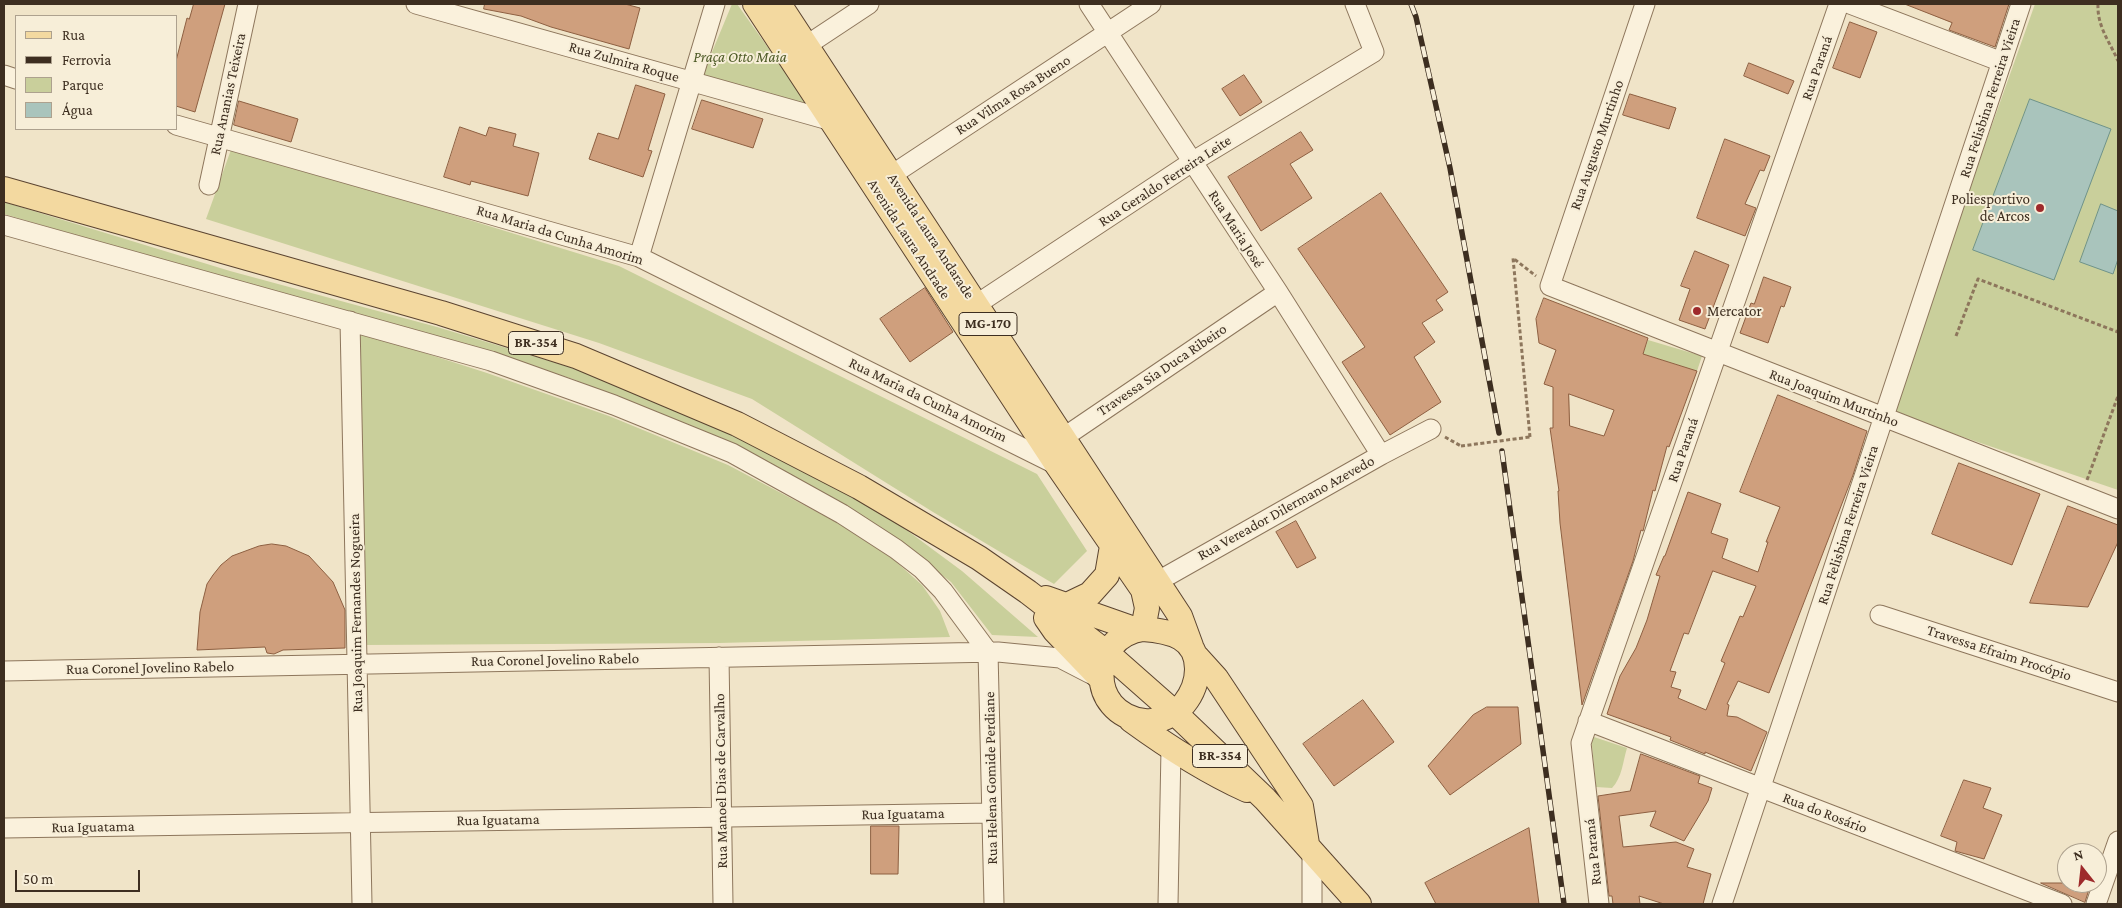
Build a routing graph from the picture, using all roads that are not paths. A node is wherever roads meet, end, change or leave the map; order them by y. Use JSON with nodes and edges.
{"nodes":[{"id":1,"x":248,"y":4,"type":"edge"},
{"id":2,"x":416,"y":4,"type":"edge"},
{"id":3,"x":715,"y":4,"type":"edge"},
{"id":4,"x":755,"y":4,"type":"edge"},
{"id":5,"x":779,"y":4,"type":"edge"},
{"id":6,"x":869,"y":4,"type":"edge"},
{"id":7,"x":1089,"y":4,"type":"edge"},
{"id":8,"x":1151,"y":4,"type":"edge"},
{"id":9,"x":1355,"y":4,"type":"edge"},
{"id":10,"x":1645,"y":4,"type":"edge"},
{"id":11,"x":1839,"y":4,"type":"edge"},
{"id":12,"x":1850,"y":4,"type":"edge"},
{"id":13,"x":2021,"y":4,"type":"edge"},
{"id":14,"x":1108,"y":32,"type":"junction"},
{"id":15,"x":798,"y":51,"type":"junction"},
{"id":16,"x":2002,"y":62,"type":"junction"},
{"id":17,"x":692,"y":81,"type":"junction"},
{"id":18,"x":832,"y":121,"type":"junction"},
{"id":19,"x":178,"y":126,"type":"edge"},
{"id":20,"x":218,"y":137,"type":"junction"},
{"id":21,"x":1192,"y":162,"type":"junction"},
{"id":22,"x":883,"y":181,"type":"junction"},
{"id":23,"x":208,"y":185,"type":"dead end"},
{"id":24,"x":4,"y":189,"type":"edge"},
{"id":25,"x":4,"y":225,"type":"edge"},
{"id":26,"x":639,"y":256,"type":"junction"},
{"id":27,"x":1550,"y":286,"type":"joint"},
{"id":28,"x":1278,"y":292,"type":"junction"},
{"id":29,"x":968,"y":310,"type":"junction"},
{"id":30,"x":350,"y":321,"type":"junction"},
{"id":31,"x":1717,"y":352,"type":"junction"},
{"id":32,"x":1884,"y":417,"type":"junction"},
{"id":33,"x":1431,"y":429,"type":"dead end"},
{"id":34,"x":1056,"y":450,"type":"junction"},
{"id":35,"x":1381,"y":455,"type":"junction"},
{"id":36,"x":2118,"y":509,"type":"edge"},
{"id":37,"x":1112,"y":546,"type":"junction"},
{"id":38,"x":1150,"y":586,"type":"junction"},
{"id":39,"x":1028,"y":592,"type":"junction"},
{"id":40,"x":1066,"y":605,"type":"junction"},
{"id":41,"x":1880,"y":615,"type":"dead end"},
{"id":42,"x":1140,"y":630,"type":"junction"},
{"id":43,"x":988,"y":652,"type":"junction"},
{"id":44,"x":1194,"y":652,"type":"junction"},
{"id":45,"x":1107,"y":653,"type":"junction"},
{"id":46,"x":719,"y":657,"type":"junction"},
{"id":47,"x":357,"y":664,"type":"junction"},
{"id":48,"x":4,"y":671,"type":"edge"},
{"id":49,"x":1101,"y":679,"type":"junction"},
{"id":50,"x":2118,"y":692,"type":"edge"},
{"id":51,"x":1175,"y":713,"type":"junction"},
{"id":52,"x":1130,"y":719,"type":"junction"},
{"id":53,"x":1588,"y":721,"type":"junction"},
{"id":54,"x":1171,"y":749,"type":"junction"},
{"id":55,"x":1761,"y":788,"type":"junction"},
{"id":56,"x":1265,"y":799,"type":"junction"},
{"id":57,"x":992,"y":813,"type":"junction"},
{"id":58,"x":722,"y":817,"type":"junction"},
{"id":59,"x":360,"y":823,"type":"junction"},
{"id":60,"x":4,"y":828,"type":"edge"},
{"id":61,"x":2118,"y":841,"type":"edge"},
{"id":62,"x":1310,"y":848,"type":"junction"},
{"id":63,"x":362,"y":904,"type":"edge"},
{"id":64,"x":724,"y":904,"type":"edge"},
{"id":65,"x":994,"y":904,"type":"edge"},
{"id":66,"x":1168,"y":904,"type":"edge"},
{"id":67,"x":1312,"y":904,"type":"edge"},
{"id":68,"x":1359,"y":904,"type":"edge"},
{"id":69,"x":1599,"y":904,"type":"edge"},
{"id":70,"x":1722,"y":904,"type":"edge"},
{"id":71,"x":2062,"y":904,"type":"edge"},
{"id":72,"x":2096,"y":904,"type":"edge"}],
"edges":[{"from":1,"to":20,"type":"street","name":"Rua Ananias Teixeira"},
{"from":2,"to":17,"type":"street","name":"Rua Zulmira Roque"},
{"from":3,"to":17,"type":"street"},
{"from":4,"to":15,"type":"main road","name":"Avenida Laura Andrade","number":"MG-170"},
{"from":5,"to":15,"type":"main road","name":"Avenida Laura Andarade","number":"MG-170"},
{"from":6,"to":15,"type":"street"},
{"from":7,"to":14,"type":"street","name":"Rua Maria José"},
{"from":8,"to":14,"type":"street","name":"Rua Vilma Rosa Bueno"},
{"from":9,"to":21,"type":"street","name":"Rua Geraldo Ferreira Leite"},
{"from":10,"to":27,"type":"street","name":"Rua Augusto Murtinho"},
{"from":11,"to":31,"type":"street","name":"Rua Paraná"},
{"from":12,"to":16,"type":"street"},
{"from":13,"to":16,"type":"street","name":"Rua Felisbina Ferreira Vieira"},
{"from":14,"to":21,"type":"street","name":"Rua Maria José"},
{"from":14,"to":22,"type":"street","name":"Rua Vilma Rosa Bueno"},
{"from":15,"to":18,"type":"main road","name":"Avenida Laura Andrade","number":"MG-170"},
{"from":15,"to":22,"type":"main road","name":"Avenida Laura Andarade","number":"MG-170"},
{"from":16,"to":32,"type":"street","name":"Rua Felisbina Ferreira Vieira"},
{"from":17,"to":18,"type":"street","name":"Rua Zulmira Roque"},
{"from":17,"to":26,"type":"street"},
{"from":18,"to":22,"type":"main road","name":"Avenida Laura Andrade","number":"MG-170"},
{"from":19,"to":20,"type":"street","name":"Rua Maria da Cunha Amorim"},
{"from":20,"to":23,"type":"street","name":"Rua Ananias Teixeira"},
{"from":20,"to":26,"type":"street","name":"Rua Maria da Cunha Amorim"},
{"from":21,"to":28,"type":"street","name":"Rua Maria José"},
{"from":21,"to":29,"type":"street","name":"Rua Geraldo Ferreira Leite"},
{"from":22,"to":29,"type":"main road","name":"Avenida Laura Andarade","number":"MG-170"},
{"from":24,"to":39,"type":"main road","number":"BR-354"},
{"from":25,"to":30,"type":"street"},
{"from":26,"to":34,"type":"street","name":"Rua Maria da Cunha Amorim"},
{"from":27,"to":31,"type":"street","name":"Rua Joaquim Murtinho"},
{"from":28,"to":34,"type":"street","name":"Travessa Sia Duca Ribeiro"},
{"from":28,"to":35,"type":"street","name":"Rua Maria José"},
{"from":29,"to":34,"type":"main road","name":"Avenida Laura Andarade","number":"MG-170"},
{"from":30,"to":43,"type":"street"},
{"from":30,"to":47,"type":"street","name":"Rua Joaquim Fernandes Nogueira"},
{"from":31,"to":32,"type":"street","name":"Rua Joaquim Murtinho"},
{"from":31,"to":53,"type":"street","name":"Rua Paraná"},
{"from":32,"to":36,"type":"street","name":"Rua Joaquim Murtinho"},
{"from":32,"to":55,"type":"street","name":"Rua Felisbina Ferreira Vieira"},
{"from":33,"to":35,"type":"street","name":"Rua Vereador Dilermano Azevedo"},
{"from":34,"to":37,"type":"main road","number":"MG-170"},
{"from":34,"to":38,"type":"main road","name":"Avenida Laura Andarade","number":"MG-170"},
{"from":35,"to":38,"type":"street","name":"Rua Vereador Dilermano Azevedo"},
{"from":37,"to":38,"type":"main road","number":"MG-170"},
{"from":37,"to":40,"type":"main road"},
{"from":38,"to":42,"type":"main road","number":"MG-170"},
{"from":38,"to":44,"type":"main road","name":"Avenida Laura Andarade","number":"MG-170"},
{"from":39,"to":40,"type":"main road"},
{"from":39,"to":45,"type":"main road","number":"BR-354"},
{"from":39,"to":49,"type":"main road"},
{"from":40,"to":42,"type":"main road"},
{"from":41,"to":50,"type":"street","name":"Travessa Efraim Procópio"},
{"from":42,"to":44,"type":"main road"},
{"from":42,"to":45,"type":"main road"},
{"from":43,"to":46,"type":"street","name":"Rua Coronel Jovelino Rabelo"},
{"from":43,"to":49,"type":"street","name":"Rua Coronel Jovelino Rabelo"},
{"from":43,"to":57,"type":"street","name":"Rua Helena Gomide Perdiane"},
{"from":44,"to":51,"type":"main road"},
{"from":44,"to":62,"type":"main road"},
{"from":45,"to":49,"type":"main road"},
{"from":45,"to":51,"type":"main road","number":"BR-354"},
{"from":46,"to":47,"type":"street","name":"Rua Coronel Jovelino Rabelo"},
{"from":46,"to":58,"type":"street","name":"Rua Manoel Dias de Carvalho"},
{"from":47,"to":48,"type":"street","name":"Rua Coronel Jovelino Rabelo"},
{"from":47,"to":59,"type":"street","name":"Rua Joaquim Fernandes Nogueira"},
{"from":49,"to":52,"type":"main road"},
{"from":51,"to":52,"type":"main road"},
{"from":51,"to":56,"type":"main road","number":"BR-354"},
{"from":52,"to":54,"type":"main road"},
{"from":53,"to":55,"type":"street","name":"Rua do Rosário"},
{"from":53,"to":69,"type":"street","name":"Rua Paraná"},
{"from":54,"to":56,"type":"main road"},
{"from":54,"to":66,"type":"street"},
{"from":55,"to":70,"type":"street","name":"Rua Felisbina Ferreira Vieira"},
{"from":55,"to":71,"type":"street","name":"Rua do Rosário"},
{"from":56,"to":62,"type":"main road","number":"BR-354"},
{"from":57,"to":58,"type":"street","name":"Rua Iguatama"},
{"from":57,"to":65,"type":"street","name":"Rua Helena Gomide Perdiane"},
{"from":58,"to":59,"type":"street","name":"Rua Iguatama"},
{"from":58,"to":64,"type":"street","name":"Rua Manoel Dias de Carvalho"},
{"from":59,"to":60,"type":"street","name":"Rua Iguatama"},
{"from":59,"to":63,"type":"street","name":"Rua Joaquim Fernandes Nogueira"},
{"from":61,"to":72,"type":"street"},
{"from":62,"to":67,"type":"street"},
{"from":62,"to":68,"type":"main road","number":"BR-354"}]}
